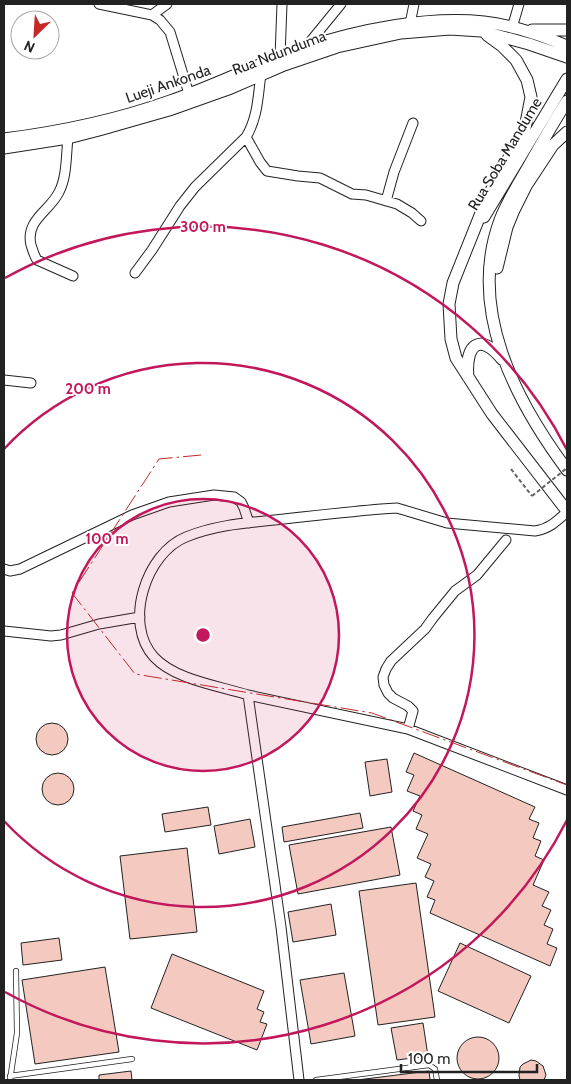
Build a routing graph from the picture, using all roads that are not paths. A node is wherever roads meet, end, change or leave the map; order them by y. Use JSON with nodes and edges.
{"nodes":[{"id":1,"x":99,"y":4,"type":"edge"},
{"id":2,"x":167,"y":4,"type":"edge"},
{"id":3,"x":282,"y":4,"type":"edge"},
{"id":4,"x":341,"y":4,"type":"edge"},
{"id":5,"x":414,"y":4,"type":"edge"},
{"id":6,"x":519,"y":4,"type":"edge"},
{"id":7,"x":152,"y":15,"type":"junction"},
{"id":8,"x":410,"y":24,"type":"junction"},
{"id":9,"x":483,"y":27,"type":"junction"},
{"id":10,"x":517,"y":29,"type":"junction"},
{"id":11,"x":567,"y":30,"type":"edge"},
{"id":12,"x":567,"y":46,"type":"edge"},
{"id":13,"x":305,"y":48,"type":"junction"},
{"id":14,"x":280,"y":57,"type":"junction"},
{"id":15,"x":567,"y":57,"type":"edge"},
{"id":16,"x":261,"y":74,"type":"junction"},
{"id":17,"x":567,"y":79,"type":"edge"},
{"id":18,"x":189,"y":94,"type":"junction"},
{"id":19,"x":567,"y":101,"type":"edge"},
{"id":20,"x":413,"y":123,"type":"dead end"},
{"id":21,"x":567,"y":132,"type":"edge"},
{"id":22,"x":246,"y":137,"type":"junction"},
{"id":23,"x":68,"y":138,"type":"junction"},
{"id":24,"x":4,"y":139,"type":"edge"},
{"id":25,"x":4,"y":148,"type":"edge"},
{"id":26,"x":386,"y":202,"type":"junction"},
{"id":27,"x":421,"y":221,"type":"dead end"},
{"id":28,"x":468,"y":244,"type":"junction"},
{"id":29,"x":134,"y":273,"type":"dead end"},
{"id":30,"x":73,"y":276,"type":"dead end"},
{"id":31,"x":500,"y":344,"type":"junction"},
{"id":32,"x":503,"y":360,"type":"junction"},
{"id":33,"x":468,"y":377,"type":"junction"},
{"id":34,"x":4,"y":380,"type":"edge"},
{"id":35,"x":31,"y":383,"type":"dead end"},
{"id":36,"x":567,"y":469,"type":"edge"},
{"id":37,"x":567,"y":511,"type":"edge"},
{"id":38,"x":249,"y":523,"type":"junction"},
{"id":39,"x":506,"y":540,"type":"dead end"},
{"id":40,"x":4,"y":569,"type":"edge"},
{"id":41,"x":140,"y":617,"type":"junction"},
{"id":42,"x":4,"y":631,"type":"edge"},
{"id":43,"x":248,"y":695,"type":"junction"},
{"id":44,"x":408,"y":730,"type":"junction"},
{"id":45,"x":567,"y":790,"type":"edge"},
{"id":46,"x":16,"y":971,"type":"dead end"},
{"id":47,"x":132,"y":1059,"type":"dead end"},
{"id":48,"x":10,"y":1078,"type":"edge"},
{"id":49,"x":299,"y":1080,"type":"edge"},
{"id":50,"x":316,"y":1080,"type":"edge"},
{"id":51,"x":437,"y":1080,"type":"edge"}],
"edges":[{"from":1,"to":7,"type":"street"},
{"from":2,"to":7,"type":"street"},
{"from":3,"to":14,"type":"street"},
{"from":4,"to":13,"type":"street"},
{"from":5,"to":8,"type":"street"},
{"from":6,"to":10,"type":"street"},
{"from":7,"to":18,"type":"street"},
{"from":8,"to":9,"type":"main road","name":"Lueji Ankonda"},
{"from":8,"to":13,"type":"main road","name":"Lueji Ankonda"},
{"from":9,"to":10,"type":"main road","name":"Rua Ndunduma"},
{"from":9,"to":15,"type":"main road","name":"Rua Ndunduma"},
{"from":9,"to":16,"type":"main road","name":"Rua Ndunduma"},
{"from":9,"to":28,"type":"main road"},
{"from":10,"to":11,"type":"main road"},
{"from":10,"to":12,"type":"main road","name":"Rua Ndunduma"},
{"from":13,"to":14,"type":"main road","name":"Lueji Ankonda"},
{"from":14,"to":18,"type":"main road","name":"Lueji Ankonda"},
{"from":16,"to":22,"type":"street"},
{"from":16,"to":23,"type":"main road","name":"Rua Ndunduma"},
{"from":17,"to":28,"type":"main road","name":"Rua Soba Mandume"},
{"from":18,"to":24,"type":"main road","name":"Lueji Ankonda"},
{"from":19,"to":31,"type":"main road"},
{"from":20,"to":26,"type":"street"},
{"from":21,"to":31,"type":"main road"},
{"from":22,"to":26,"type":"street"},
{"from":22,"to":29,"type":"street"},
{"from":23,"to":25,"type":"main road","name":"Rua Ndunduma"},
{"from":23,"to":30,"type":"street"},
{"from":26,"to":27,"type":"street"},
{"from":28,"to":33,"type":"main road"},
{"from":31,"to":32,"type":"main road"},
{"from":32,"to":33,"type":"main road"},
{"from":32,"to":36,"type":"main road"},
{"from":33,"to":37,"type":"main road"},
{"from":34,"to":35,"type":"street"},
{"from":37,"to":38,"type":"street"},
{"from":38,"to":40,"type":"street"},
{"from":38,"to":41,"type":"street"},
{"from":39,"to":44,"type":"street"},
{"from":41,"to":42,"type":"street"},
{"from":41,"to":43,"type":"street"},
{"from":43,"to":44,"type":"street"},
{"from":43,"to":49,"type":"street"},
{"from":44,"to":45,"type":"street"},
{"from":46,"to":48,"type":"lane"},
{"from":47,"to":48,"type":"lane"},
{"from":50,"to":51,"type":"lane"}]}
